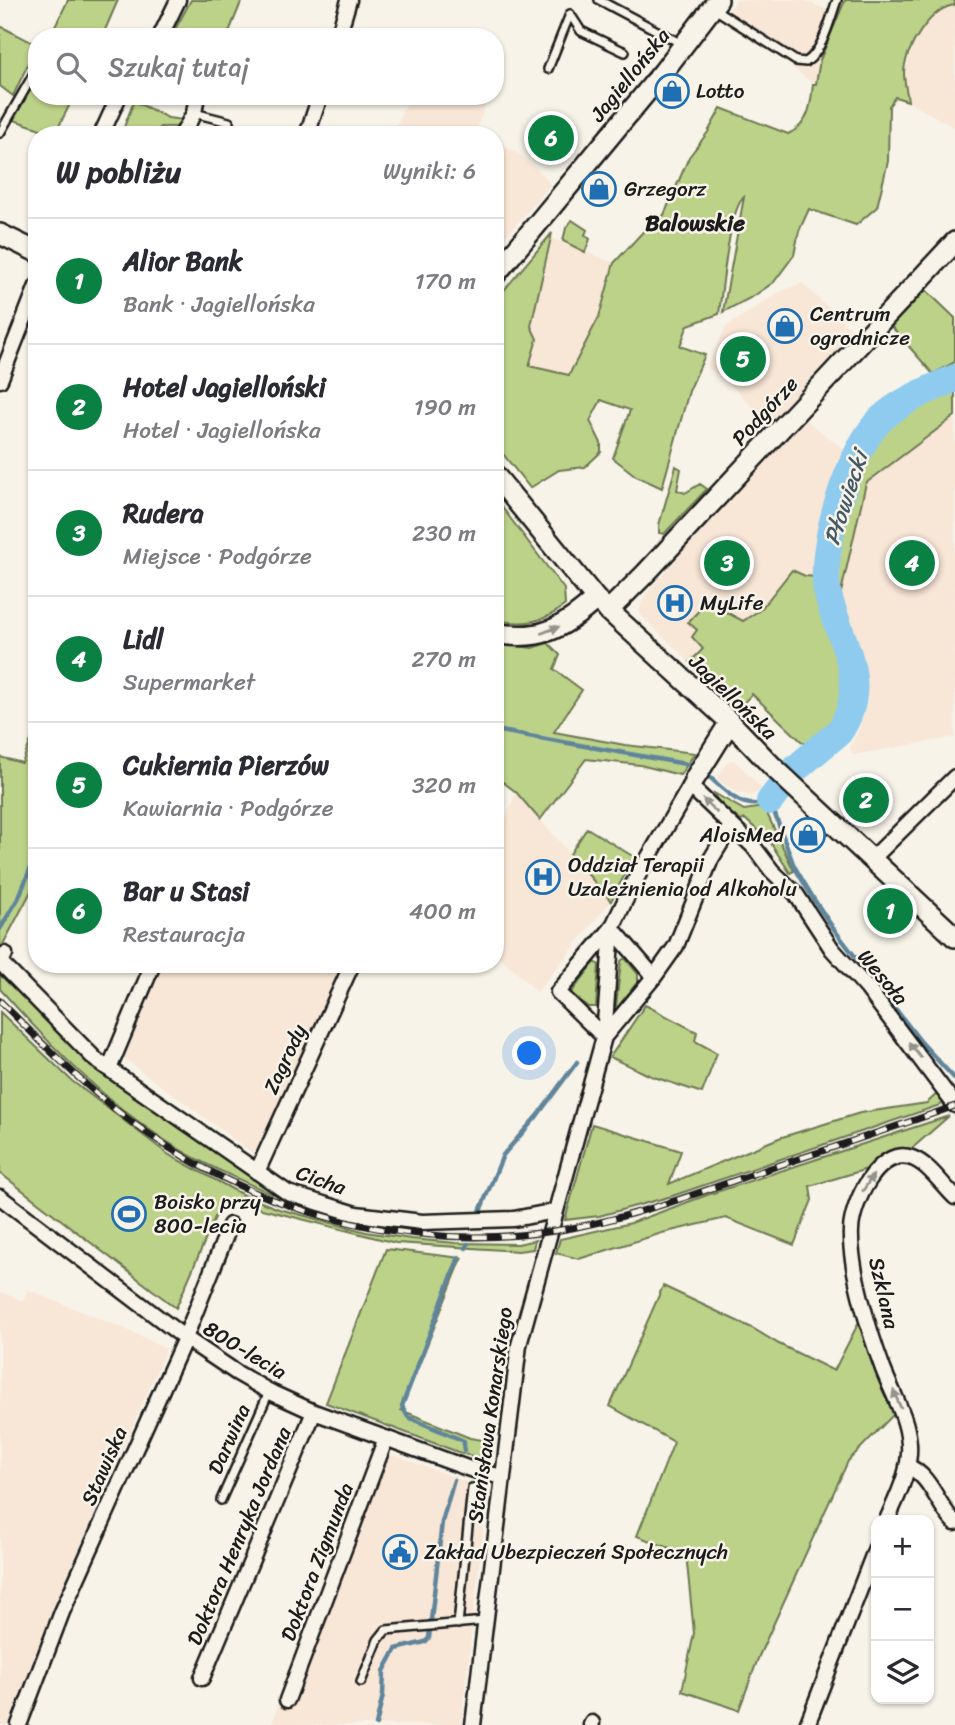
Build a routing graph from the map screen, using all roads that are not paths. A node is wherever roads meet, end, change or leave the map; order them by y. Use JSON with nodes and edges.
{"nodes":[{"id":1,"x":178,"y":0,"type":"edge"},
{"id":2,"x":349,"y":0,"type":"edge"},
{"id":3,"x":600,"y":0,"type":"edge"},
{"id":4,"x":837,"y":0,"type":"edge"},
{"id":5,"x":716,"y":4,"type":"edge"},
{"id":6,"x":164,"y":28,"type":"edge"},
{"id":7,"x":341,"y":28,"type":"edge"},
{"id":8,"x":684,"y":46,"type":"junction"},
{"id":9,"x":625,"y":52,"type":"dead end"},
{"id":10,"x":548,"y":69,"type":"dead end"},
{"id":11,"x":28,"y":84,"type":"edge"},
{"id":12,"x":115,"y":105,"type":"edge"},
{"id":13,"x":195,"y":105,"type":"edge"},
{"id":14,"x":317,"y":105,"type":"edge"},
{"id":15,"x":194,"y":113,"type":"junction"},
{"id":16,"x":229,"y":122,"type":"dead end"},
{"id":17,"x":105,"y":126,"type":"edge"},
{"id":18,"x":186,"y":126,"type":"edge"},
{"id":19,"x":310,"y":126,"type":"edge"},
{"id":20,"x":0,"y":133,"type":"edge"},
{"id":21,"x":0,"y":234,"type":"edge"},
{"id":22,"x":955,"y":242,"type":"edge"},
{"id":23,"x":28,"y":248,"type":"edge"},
{"id":24,"x":504,"y":264,"type":"edge"},
{"id":25,"x":28,"y":309,"type":"edge"},
{"id":26,"x":0,"y":380,"type":"edge"},
{"id":27,"x":504,"y":486,"type":"edge"},
{"id":28,"x":602,"y":605,"type":"junction"},
{"id":29,"x":504,"y":635,"type":"edge"},
{"id":30,"x":730,"y":722,"type":"junction"},
{"id":31,"x":693,"y":782,"type":"junction"},
{"id":32,"x":953,"y":783,"type":"edge"},
{"id":33,"x":731,"y":826,"type":"junction"},
{"id":34,"x":872,"y":859,"type":"junction"},
{"id":35,"x":612,"y":928,"type":"junction"},
{"id":36,"x":955,"y":937,"type":"edge"},
{"id":37,"x":5,"y":954,"type":"dead end"},
{"id":38,"x":149,"y":973,"type":"edge"},
{"id":39,"x":348,"y":973,"type":"edge"},
{"id":40,"x":654,"y":977,"type":"junction"},
{"id":41,"x":604,"y":1037,"type":"junction"},
{"id":42,"x":109,"y":1069,"type":"junction"},
{"id":43,"x":955,"y":1105,"type":"edge"},
{"id":44,"x":257,"y":1172,"type":"junction"},
{"id":45,"x":0,"y":1197,"type":"edge"},
{"id":46,"x":955,"y":1197,"type":"edge"},
{"id":47,"x":555,"y":1212,"type":"junction"},
{"id":48,"x":230,"y":1225,"type":"dead end"},
{"id":49,"x":185,"y":1338,"type":"junction"},
{"id":50,"x":270,"y":1392,"type":"junction"},
{"id":51,"x":314,"y":1412,"type":"junction"},
{"id":52,"x":386,"y":1438,"type":"junction"},
{"id":53,"x":907,"y":1466,"type":"junction"},
{"id":54,"x":502,"y":1477,"type":"junction"},
{"id":55,"x":472,"y":1488,"type":"dead end"},
{"id":56,"x":221,"y":1500,"type":"dead end"},
{"id":57,"x":889,"y":1515,"type":"edge"},
{"id":58,"x":955,"y":1523,"type":"edge"},
{"id":59,"x":871,"y":1561,"type":"edge"},
{"id":60,"x":486,"y":1621,"type":"junction"},
{"id":61,"x":457,"y":1624,"type":"junction"},
{"id":62,"x":202,"y":1678,"type":"dead end"},
{"id":63,"x":361,"y":1682,"type":"dead end"},
{"id":64,"x":287,"y":1700,"type":"dead end"},
{"id":65,"x":19,"y":1725,"type":"edge"},
{"id":66,"x":473,"y":1725,"type":"edge"},
{"id":67,"x":807,"y":1725,"type":"edge"}],
"edges":[{"from":1,"to":6,"type":"street"},
{"from":2,"to":7,"type":"street"},
{"from":3,"to":8,"type":"lane"},
{"from":4,"to":5,"type":"lane"},
{"from":5,"to":8,"type":"street","name":"Jagiellońska"},
{"from":8,"to":24,"type":"street","name":"Jagiellońska"},
{"from":9,"to":10,"type":"lane"},
{"from":11,"to":20,"type":"lane"},
{"from":12,"to":17,"type":"street"},
{"from":13,"to":15,"type":"street"},
{"from":14,"to":19,"type":"street"},
{"from":15,"to":16,"type":"lane"},
{"from":15,"to":18,"type":"street"},
{"from":21,"to":23,"type":"street"},
{"from":22,"to":28,"type":"street","name":"Podgórze"},
{"from":25,"to":26,"type":"street"},
{"from":27,"to":28,"type":"street","name":"Jagiellońska"},
{"from":29,"to":28,"type":"street","name":"Podgórze","one_way":true},
{"from":28,"to":30,"type":"street","name":"Jagiellońska"},
{"from":30,"to":31,"type":"street","name":"Stanisława Konarskiego"},
{"from":30,"to":34,"type":"street","name":"Jagiellońska"},
{"from":33,"to":31,"type":"street","name":"Wesoła","one_way":true},
{"from":31,"to":35,"type":"street","name":"Stanisława Konarskiego"},
{"from":32,"to":34,"type":"street"},
{"from":33,"to":40,"type":"street","name":"Stanisława Konarskiego"},
{"from":43,"to":33,"type":"street","name":"Wesoła","one_way":true},
{"from":34,"to":36,"type":"street","name":"Jagiellońska"},
{"from":35,"to":40,"type":"street"},
{"from":35,"to":41,"type":"street","name":"Stanisława Konarskiego"},
{"from":35,"to":41,"type":"street","name":"Stanisława Konarskiego"},
{"from":37,"to":42,"type":"street","name":"Cicha"},
{"from":38,"to":42,"type":"street"},
{"from":39,"to":44,"type":"street","name":"Zagrody"},
{"from":40,"to":41,"type":"street","name":"Stanisława Konarskiego"},
{"from":41,"to":47,"type":"street","name":"Stanisława Konarskiego"},
{"from":42,"to":44,"type":"street","name":"Cicha"},
{"from":44,"to":47,"type":"street","name":"Cicha"},
{"from":45,"to":49,"type":"street","name":"800-lecia"},
{"from":53,"to":46,"type":"street","name":"Szklana","one_way":true},
{"from":47,"to":54,"type":"street","name":"Stanisława Konarskiego"},
{"from":48,"to":49,"type":"street","name":"Stawiska"},
{"from":49,"to":50,"type":"street","name":"800-lecia"},
{"from":49,"to":65,"type":"street","name":"Stawiska"},
{"from":50,"to":51,"type":"street","name":"800-lecia"},
{"from":50,"to":56,"type":"lane","name":"Darwina"},
{"from":51,"to":52,"type":"street","name":"800-lecia"},
{"from":51,"to":62,"type":"street","name":"Doktora Henryka Jordana"},
{"from":52,"to":54,"type":"street","name":"800-lecia"},
{"from":52,"to":64,"type":"street","name":"Doktora Zigmunda"},
{"from":53,"to":57,"type":"street","name":"Szklana"},
{"from":53,"to":58,"type":"street"},
{"from":54,"to":60,"type":"street","name":"Stanisława Konarskiego"},
{"from":55,"to":61,"type":"lane"},
{"from":59,"to":67,"type":"street"},
{"from":60,"to":61,"type":"lane"},
{"from":60,"to":66,"type":"street","name":"Stanisława Konarskiego"},
{"from":61,"to":63,"type":"lane"}]}
